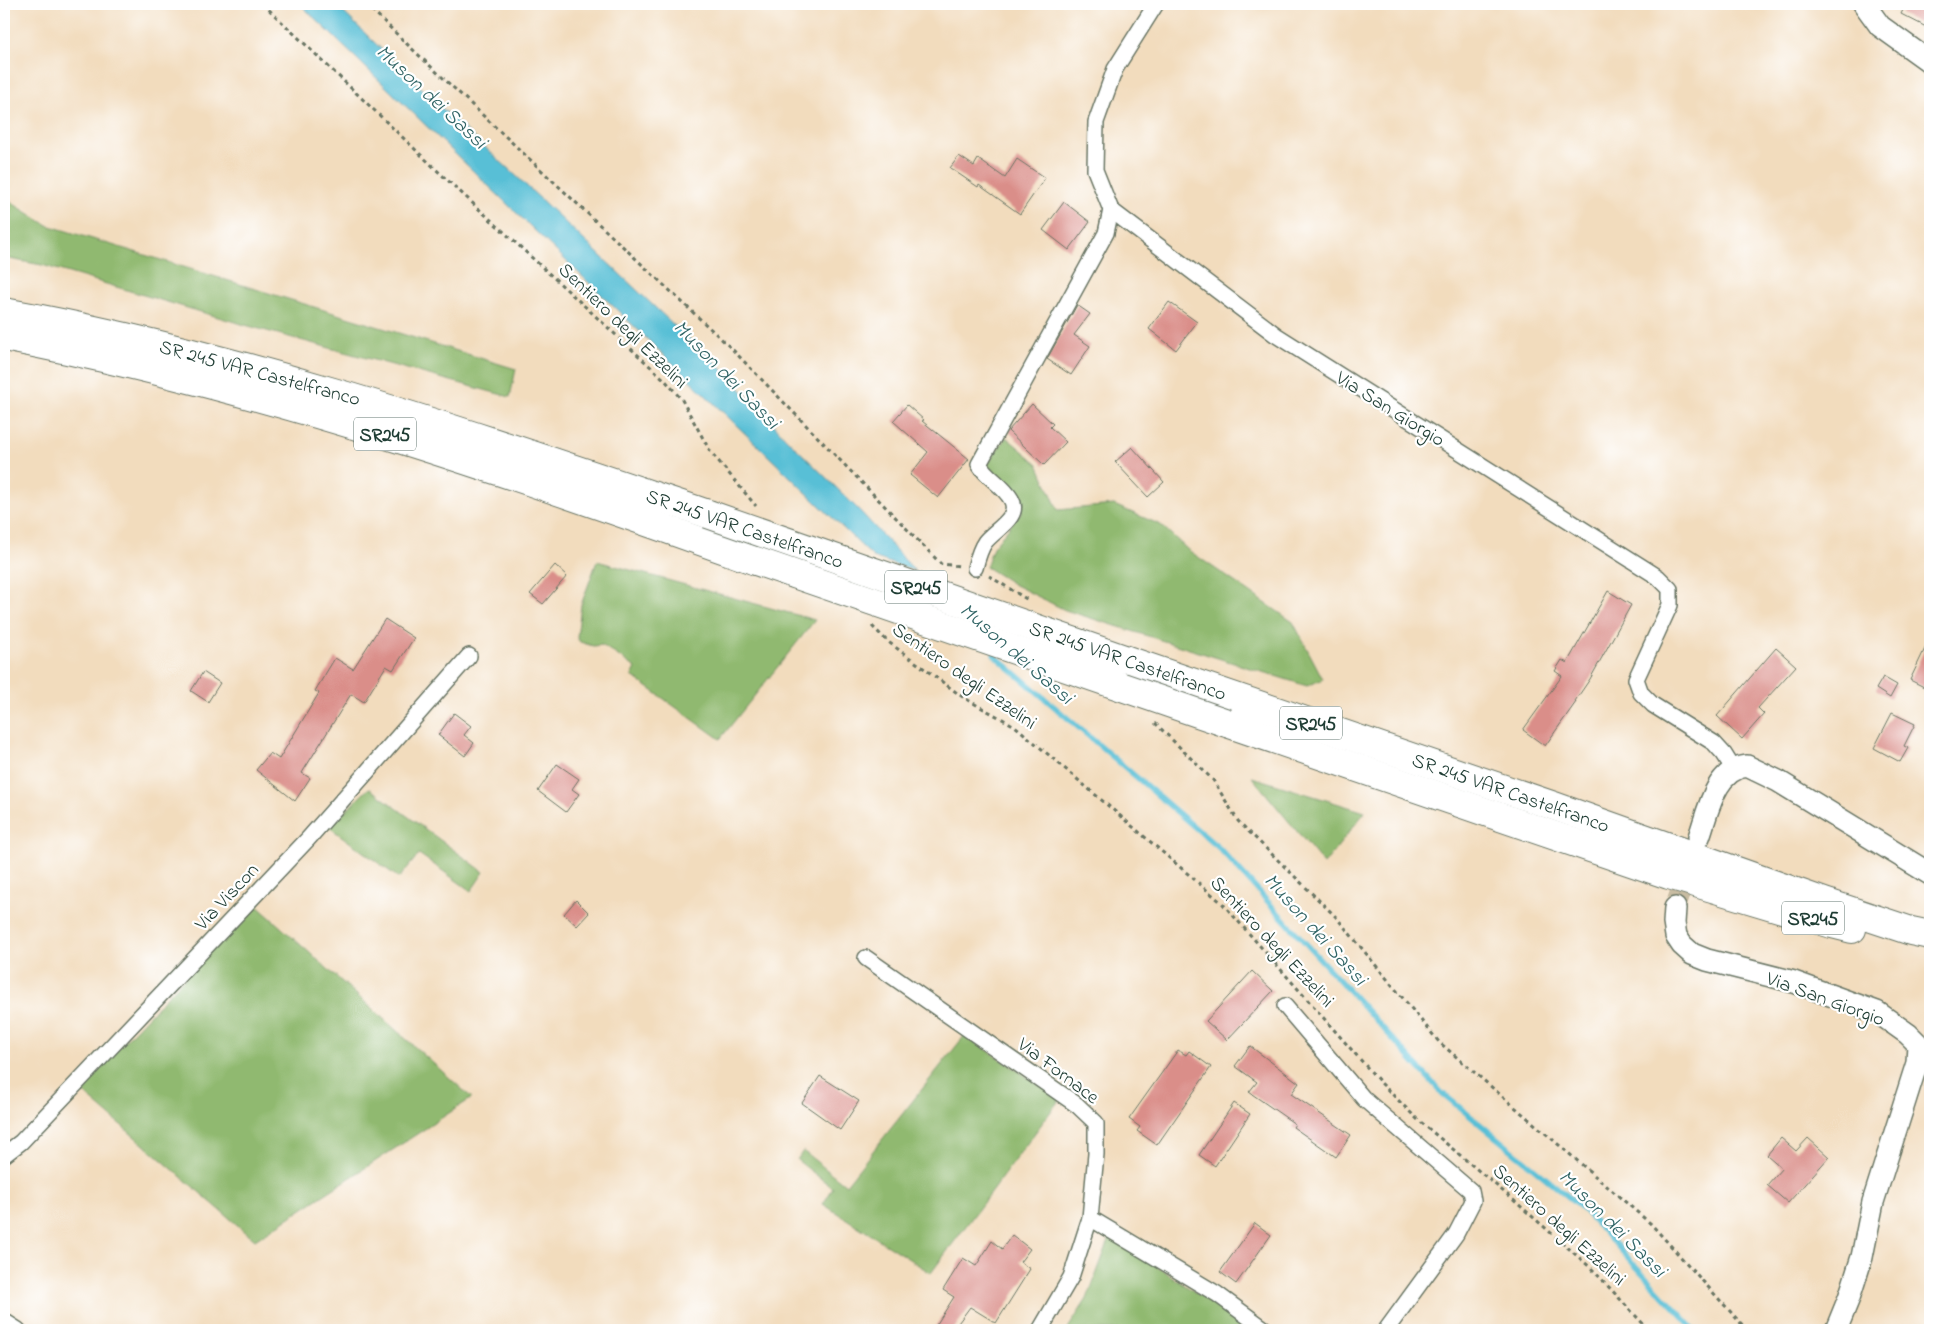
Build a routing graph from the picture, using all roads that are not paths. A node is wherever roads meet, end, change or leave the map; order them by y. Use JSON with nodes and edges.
{"nodes":[{"id":1,"x":1156,"y":4,"type":"edge"},
{"id":2,"x":1864,"y":4,"type":"edge"},
{"id":3,"x":1930,"y":62,"type":"edge"},
{"id":4,"x":1111,"y":210,"type":"junction"},
{"id":5,"x":4,"y":312,"type":"edge"},
{"id":6,"x":4,"y":337,"type":"edge"},
{"id":7,"x":975,"y":568,"type":"dead end"},
{"id":8,"x":469,"y":656,"type":"dead end"},
{"id":9,"x":1734,"y":770,"type":"junction"},
{"id":10,"x":1699,"y":836,"type":"dead end"},
{"id":11,"x":1930,"y":874,"type":"edge"},
{"id":12,"x":1675,"y":908,"type":"tunnel mouth"},
{"id":13,"x":1930,"y":935,"type":"edge"},
{"id":14,"x":1930,"y":941,"type":"edge"},
{"id":15,"x":866,"y":958,"type":"dead end"},
{"id":16,"x":1285,"y":1006,"type":"dead end"},
{"id":17,"x":4,"y":1155,"type":"edge"},
{"id":18,"x":1090,"y":1218,"type":"junction"},
{"id":19,"x":4,"y":1321,"type":"edge"},
{"id":20,"x":18,"y":1330,"type":"edge"},
{"id":21,"x":1040,"y":1330,"type":"edge"},
{"id":22,"x":1266,"y":1330,"type":"edge"},
{"id":23,"x":1386,"y":1330,"type":"edge"},
{"id":24,"x":1836,"y":1330,"type":"edge"}],
"edges":[{"from":1,"to":4,"type":"street"},
{"from":2,"to":3,"type":"street"},
{"from":4,"to":7,"type":"street"},
{"from":4,"to":9,"type":"street","name":"Via San Giorgio"},
{"from":5,"to":13,"type":"highway","name":"SR 245 VAR Castelfranco","number":"SR245","bridge":true},
{"from":6,"to":14,"type":"highway","name":"SR 245 VAR Castelfranco","number":"SR245","bridge":true},
{"from":8,"to":17,"type":"street","name":"Via Viscon"},
{"from":9,"to":10,"type":"street"},
{"from":9,"to":11,"type":"street"},
{"from":12,"to":24,"type":"street","name":"Via San Giorgio"},
{"from":15,"to":18,"type":"street","name":"Via Fornace"},
{"from":16,"to":23,"type":"street"},
{"from":18,"to":21,"type":"street","name":"Via Fornace"},
{"from":18,"to":22,"type":"street"},
{"from":19,"to":20,"type":"street"}]}
